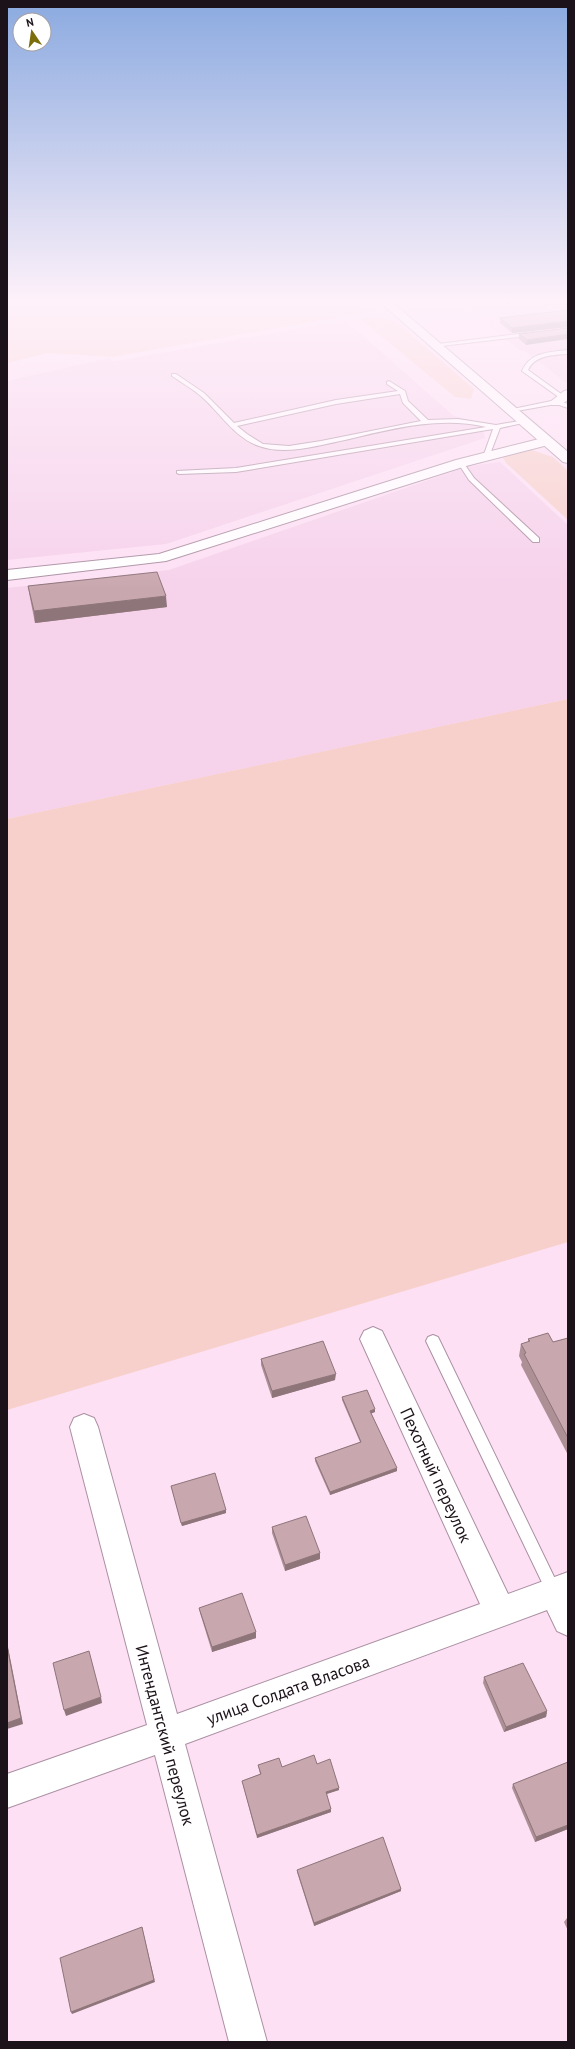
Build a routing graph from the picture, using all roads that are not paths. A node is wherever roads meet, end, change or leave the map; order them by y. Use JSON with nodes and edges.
{"nodes":[{"id":1,"x":206,"y":399,"type":"edge"},
{"id":2,"x":364,"y":399,"type":"edge"},
{"id":3,"x":404,"y":399,"type":"edge"},
{"id":4,"x":497,"y":399,"type":"edge"},
{"id":5,"x":564,"y":400,"type":"edge"},
{"id":6,"x":511,"y":410,"type":"junction"},
{"id":7,"x":425,"y":421,"type":"junction"},
{"id":8,"x":525,"y":422,"type":"junction"},
{"id":9,"x":234,"y":425,"type":"junction"},
{"id":10,"x":497,"y":427,"type":"junction"},
{"id":11,"x":547,"y":441,"type":"junction"},
{"id":12,"x":486,"y":457,"type":"junction"},
{"id":13,"x":568,"y":459,"type":"edge"},
{"id":14,"x":461,"y":463,"type":"junction"},
{"id":15,"x":179,"y":472,"type":"dead end"},
{"id":16,"x":536,"y":540,"type":"dead end"},
{"id":17,"x":7,"y":575,"type":"edge"},
{"id":18,"x":373,"y":1339,"type":"dead end"},
{"id":19,"x":433,"y":1341,"type":"dead end"},
{"id":20,"x":84,"y":1427,"type":"dead end"},
{"id":21,"x":561,"y":1589,"type":"edge"},
{"id":22,"x":500,"y":1612,"type":"junction"},
{"id":23,"x":568,"y":1620,"type":"edge"},
{"id":24,"x":165,"y":1735,"type":"junction"},
{"id":25,"x":7,"y":1791,"type":"edge"},
{"id":26,"x":248,"y":2042,"type":"edge"}],
"edges":[{"from":1,"to":9,"type":"lane"},
{"from":2,"to":9,"type":"lane"},
{"from":3,"to":7,"type":"lane"},
{"from":4,"to":6,"type":"street"},
{"from":5,"to":6,"type":"lane"},
{"from":6,"to":8,"type":"street"},
{"from":7,"to":9,"type":"lane"},
{"from":7,"to":10,"type":"lane"},
{"from":8,"to":10,"type":"lane"},
{"from":8,"to":11,"type":"street"},
{"from":10,"to":12,"type":"lane"},
{"from":10,"to":15,"type":"lane"},
{"from":11,"to":12,"type":"street"},
{"from":11,"to":13,"type":"street"},
{"from":12,"to":14,"type":"street"},
{"from":14,"to":16,"type":"lane"},
{"from":14,"to":17,"type":"street"},
{"from":18,"to":22,"type":"street","name":"Пехотный переулок"},
{"from":19,"to":21,"type":"lane"},
{"from":20,"to":24,"type":"street","name":"Интендантский переулок"},
{"from":21,"to":22,"type":"street","name":"улица Солдата Власова"},
{"from":21,"to":23,"type":"street"},
{"from":22,"to":24,"type":"street","name":"улица Солдата Власова"},
{"from":24,"to":25,"type":"street","name":"улица Солдата Власова"},
{"from":24,"to":26,"type":"street","name":"Интендантский переулок"}]}
